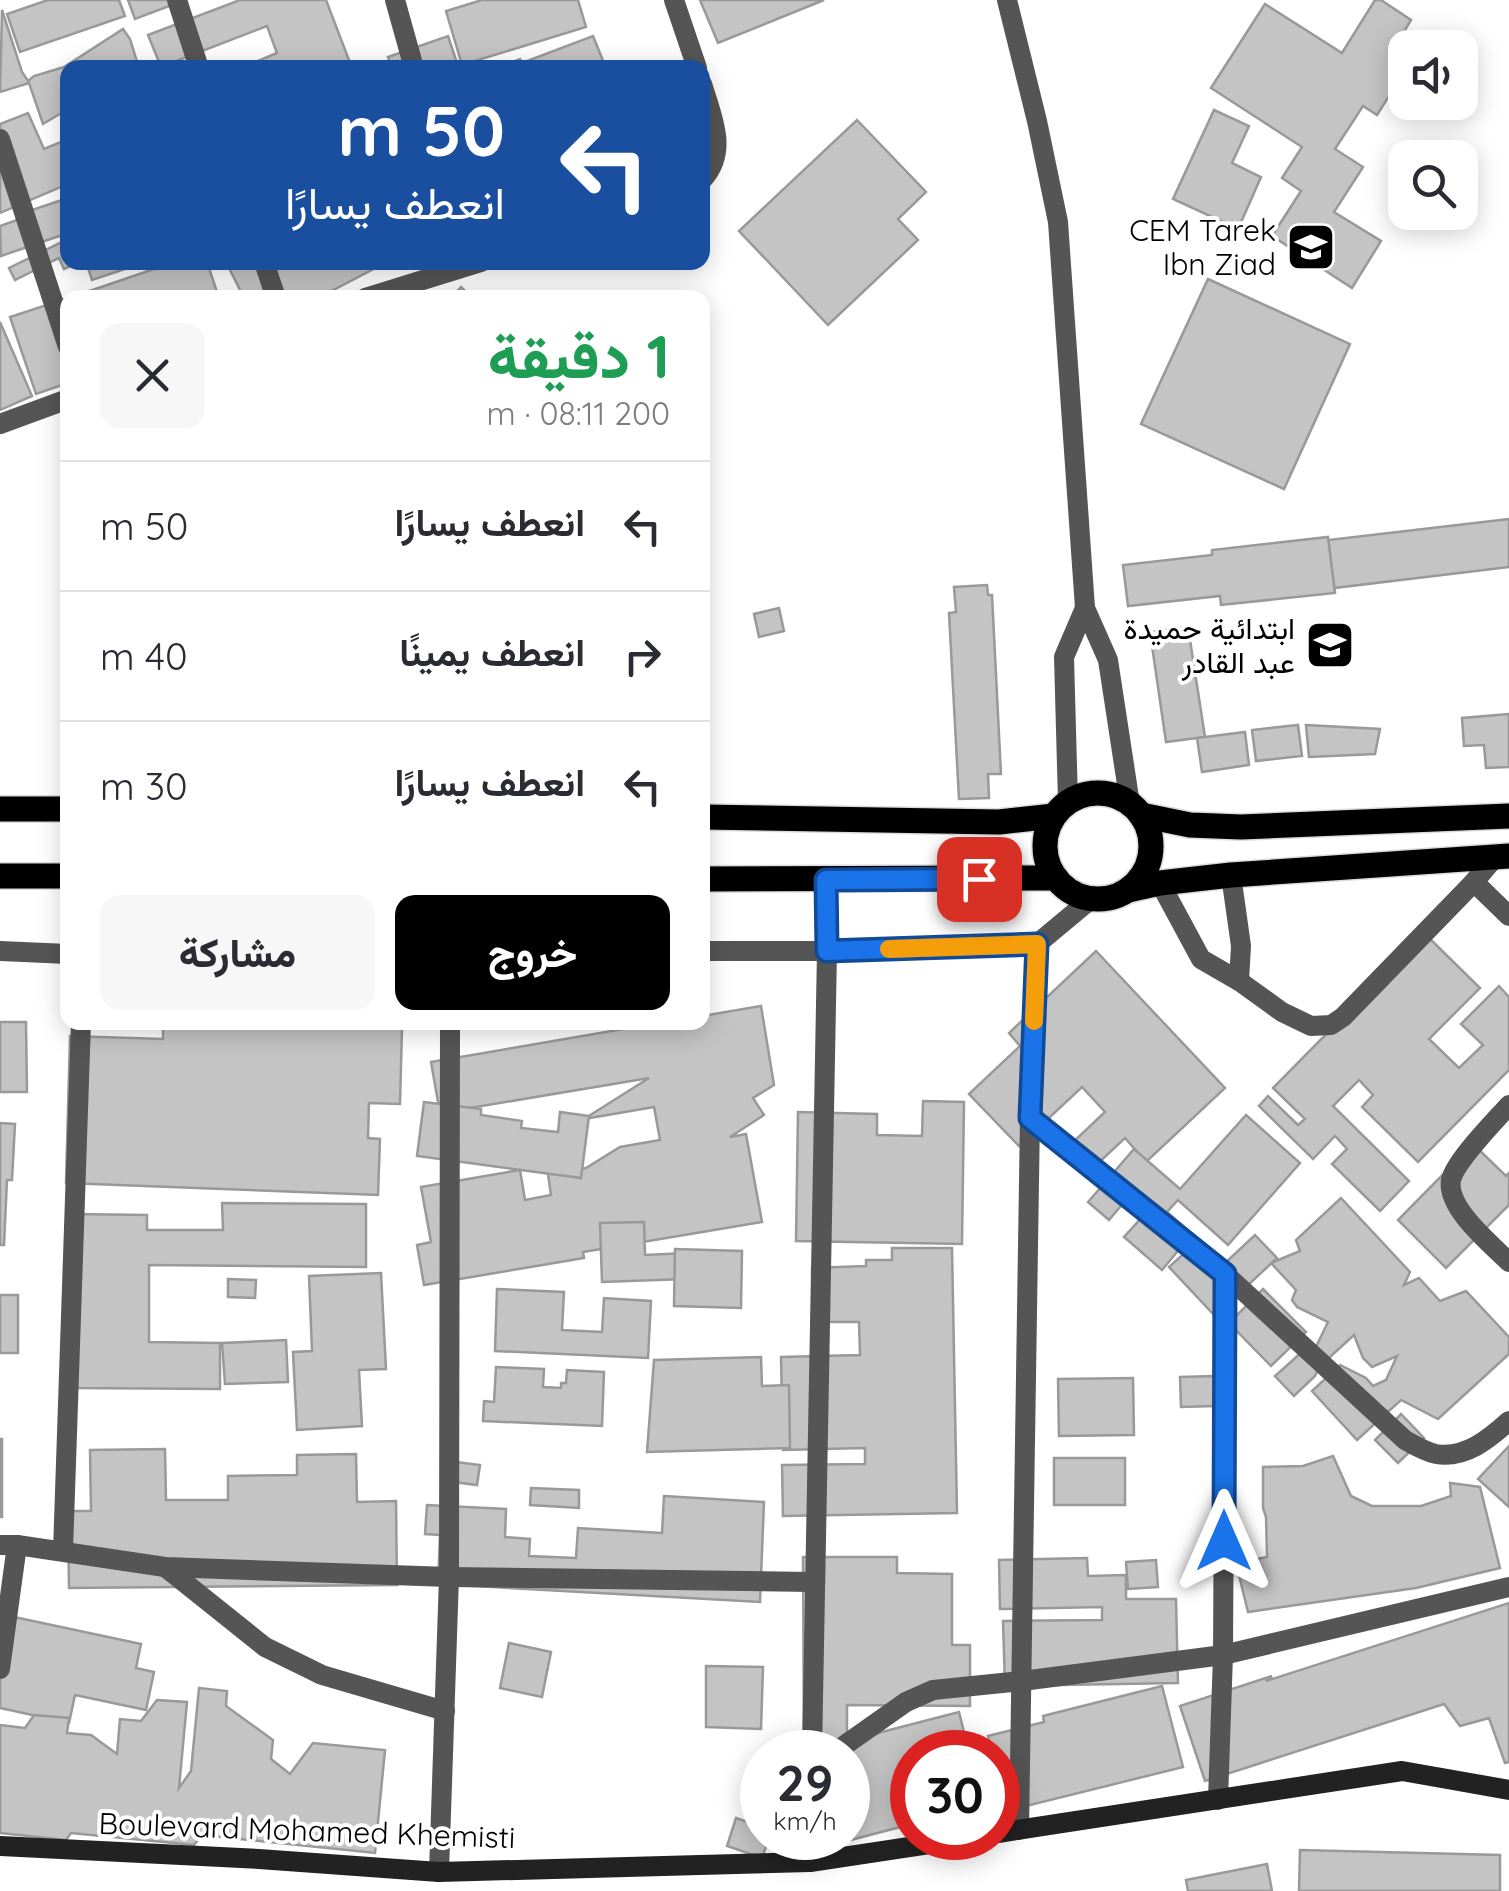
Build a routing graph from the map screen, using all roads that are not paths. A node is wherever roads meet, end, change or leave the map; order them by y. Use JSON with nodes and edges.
{"nodes":[{"id":1,"x":177,"y":0,"type":"edge"},
{"id":2,"x":395,"y":0,"type":"edge"},
{"id":3,"x":674,"y":0,"type":"edge"},
{"id":4,"x":1006,"y":0,"type":"edge"},
{"id":5,"x":196,"y":60,"type":"edge"},
{"id":6,"x":412,"y":60,"type":"edge"},
{"id":7,"x":694,"y":60,"type":"edge"},
{"id":8,"x":710,"y":113,"type":"edge"},
{"id":9,"x":0,"y":139,"type":"edge"},
{"id":10,"x":710,"y":171,"type":"edge"},
{"id":11,"x":456,"y":270,"type":"edge"},
{"id":12,"x":391,"y":290,"type":"edge"},
{"id":13,"x":60,"y":323,"type":"edge"},
{"id":14,"x":60,"y":402,"type":"edge"},
{"id":15,"x":0,"y":424,"type":"edge"},
{"id":16,"x":1084,"y":608,"type":"junction"},
{"id":17,"x":0,"y":809,"type":"edge"},
{"id":18,"x":60,"y":809,"type":"edge"},
{"id":19,"x":1061,"y":809,"type":"junction"},
{"id":20,"x":1135,"y":810,"type":"junction"},
{"id":21,"x":1509,"y":816,"type":"edge"},
{"id":22,"x":710,"y":818,"type":"edge"},
{"id":23,"x":1502,"y":857,"type":"edge"},
{"id":24,"x":1231,"y":875,"type":"junction"},
{"id":25,"x":0,"y":876,"type":"edge"},
{"id":26,"x":60,"y":876,"type":"edge"},
{"id":27,"x":1056,"y":878,"type":"junction"},
{"id":28,"x":710,"y":879,"type":"edge"},
{"id":29,"x":826,"y":880,"type":"junction"},
{"id":30,"x":1160,"y":882,"type":"junction"},
{"id":31,"x":1474,"y":882,"type":"junction"},
{"id":32,"x":1128,"y":890,"type":"junction"},
{"id":33,"x":1091,"y":899,"type":"junction"},
{"id":34,"x":1509,"y":916,"type":"edge"},
{"id":35,"x":1037,"y":944,"type":"junction"},
{"id":36,"x":0,"y":950,"type":"edge"},
{"id":37,"x":827,"y":951,"type":"junction"},
{"id":38,"x":710,"y":952,"type":"edge"},
{"id":39,"x":60,"y":954,"type":"edge"},
{"id":40,"x":1239,"y":982,"type":"junction"},
{"id":41,"x":82,"y":1030,"type":"edge"},
{"id":42,"x":450,"y":1030,"type":"edge"},
{"id":43,"x":1509,"y":1105,"type":"edge"},
{"id":44,"x":1030,"y":1118,"type":"junction"},
{"id":45,"x":1509,"y":1262,"type":"edge"},
{"id":46,"x":1225,"y":1274,"type":"junction"},
{"id":47,"x":1509,"y":1421,"type":"edge"},
{"id":48,"x":8,"y":1545,"type":"edge"},
{"id":49,"x":63,"y":1551,"type":"junction"},
{"id":50,"x":165,"y":1566,"type":"junction"},
{"id":51,"x":449,"y":1577,"type":"junction"},
{"id":52,"x":813,"y":1582,"type":"junction"},
{"id":53,"x":1509,"y":1587,"type":"edge"},
{"id":54,"x":1223,"y":1655,"type":"junction"},
{"id":55,"x":0,"y":1669,"type":"edge"},
{"id":56,"x":1022,"y":1681,"type":"junction"},
{"id":57,"x":444,"y":1711,"type":"junction"},
{"id":58,"x":812,"y":1730,"type":"edge"},
{"id":59,"x":866,"y":1730,"type":"edge"},
{"id":60,"x":1017,"y":1730,"type":"edge"},
{"id":61,"x":1509,"y":1790,"type":"edge"},
{"id":62,"x":1218,"y":1800,"type":"junction"},
{"id":63,"x":1020,"y":1829,"type":"edge"},
{"id":64,"x":0,"y":1846,"type":"edge"},
{"id":65,"x":890,"y":1850,"type":"edge"},
{"id":66,"x":810,"y":1862,"type":"joint"},
{"id":67,"x":439,"y":1872,"type":"junction"}],
"edges":[{"from":1,"to":5,"type":"street"},
{"from":2,"to":6,"type":"street"},
{"from":3,"to":7,"type":"street"},
{"from":4,"to":16,"type":"street"},
{"from":8,"to":10,"type":"street"},
{"from":9,"to":13,"type":"street"},
{"from":11,"to":12,"type":"street"},
{"from":14,"to":15,"type":"street"},
{"from":16,"to":19,"type":"street"},
{"from":16,"to":20,"type":"street"},
{"from":17,"to":18,"type":"main road"},
{"from":19,"to":20,"type":"main road"},
{"from":19,"to":22,"type":"main road"},
{"from":19,"to":27,"type":"main road"},
{"from":20,"to":21,"type":"main road"},
{"from":20,"to":32,"type":"main road"},
{"from":23,"to":24,"type":"main road"},
{"from":23,"to":31,"type":"street"},
{"from":24,"to":30,"type":"main road"},
{"from":24,"to":40,"type":"street"},
{"from":25,"to":26,"type":"main road"},
{"from":27,"to":29,"type":"main road"},
{"from":27,"to":33,"type":"main road"},
{"from":28,"to":29,"type":"main road"},
{"from":29,"to":37,"type":"street"},
{"from":30,"to":32,"type":"main road"},
{"from":30,"to":40,"type":"street"},
{"from":31,"to":34,"type":"street"},
{"from":31,"to":40,"type":"street"},
{"from":32,"to":33,"type":"main road"},
{"from":33,"to":35,"type":"street"},
{"from":35,"to":37,"type":"street"},
{"from":35,"to":44,"type":"street"},
{"from":36,"to":39,"type":"street"},
{"from":37,"to":38,"type":"street"},
{"from":37,"to":52,"type":"street"},
{"from":41,"to":49,"type":"street"},
{"from":42,"to":51,"type":"street"},
{"from":43,"to":45,"type":"street"},
{"from":44,"to":46,"type":"street"},
{"from":44,"to":56,"type":"street"},
{"from":46,"to":47,"type":"street"},
{"from":46,"to":54,"type":"street"},
{"from":48,"to":49,"type":"street"},
{"from":48,"to":55,"type":"street"},
{"from":49,"to":50,"type":"street"},
{"from":50,"to":51,"type":"street"},
{"from":50,"to":57,"type":"street"},
{"from":51,"to":52,"type":"street"},
{"from":51,"to":57,"type":"street"},
{"from":52,"to":58,"type":"street"},
{"from":53,"to":54,"type":"street"},
{"from":54,"to":56,"type":"street"},
{"from":54,"to":62,"type":"street"},
{"from":56,"to":59,"type":"street"},
{"from":56,"to":60,"type":"street"},
{"from":57,"to":67,"type":"street"},
{"from":61,"to":62,"type":"main road"},
{"from":62,"to":63,"type":"main road"},
{"from":64,"to":67,"type":"main road","name":"Boulevard Mohamed Khemisti"},
{"from":65,"to":66,"type":"main road","name":"Boulevard Mohamed Khemisti"},
{"from":66,"to":67,"type":"main road","name":"Boulevard Mohamed Khemisti"}]}
